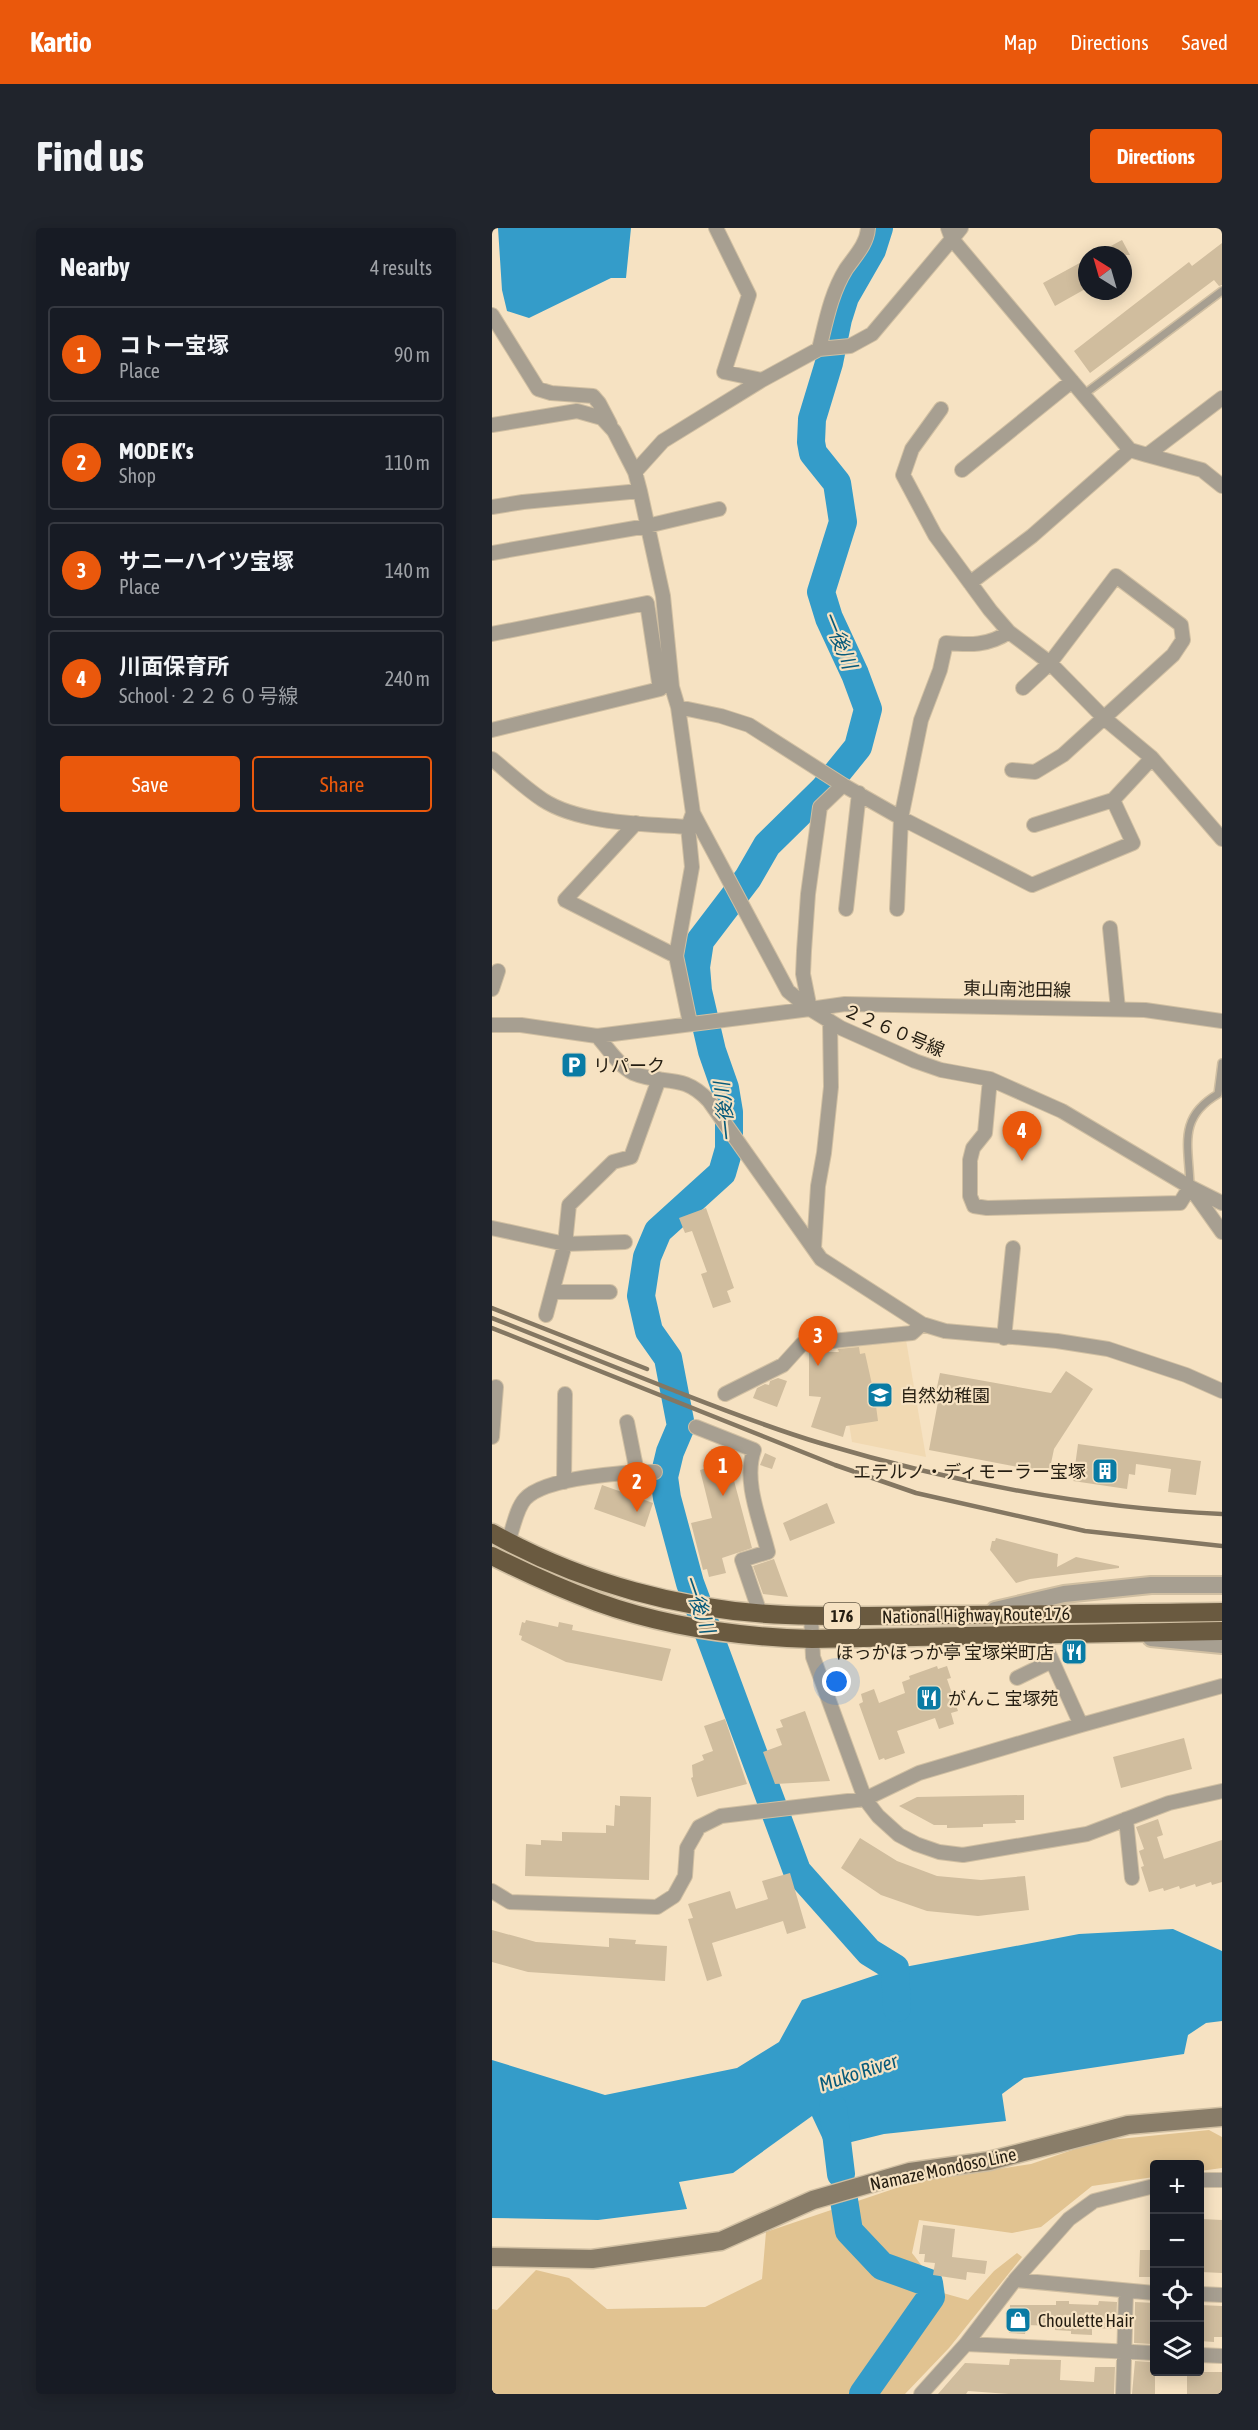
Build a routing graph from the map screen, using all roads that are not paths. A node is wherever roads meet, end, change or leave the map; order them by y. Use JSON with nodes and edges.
{"nodes":[{"id":1,"x":716,"y":228,"type":"edge"},
{"id":2,"x":868,"y":228,"type":"edge"},
{"id":3,"x":961,"y":228,"type":"edge"},
{"id":4,"x":950,"y":234,"type":"edge"},
{"id":5,"x":1222,"y":291,"type":"edge"},
{"id":6,"x":494,"y":322,"type":"edge"},
{"id":7,"x":819,"y":349,"type":"junction"},
{"id":8,"x":762,"y":380,"type":"junction"},
{"id":9,"x":1072,"y":381,"type":"junction"},
{"id":10,"x":1083,"y":394,"type":"junction"},
{"id":11,"x":1222,"y":398,"type":"edge"},
{"id":12,"x":941,"y":409,"type":"dead end"},
{"id":13,"x":492,"y":425,"type":"edge"},
{"id":14,"x":614,"y":431,"type":"junction"},
{"id":15,"x":1130,"y":450,"type":"junction"},
{"id":16,"x":1147,"y":455,"type":"junction"},
{"id":17,"x":962,"y":470,"type":"dead end"},
{"id":18,"x":635,"y":472,"type":"junction"},
{"id":19,"x":1222,"y":486,"type":"edge"},
{"id":20,"x":640,"y":491,"type":"junction"},
{"id":21,"x":492,"y":507,"type":"edge"},
{"id":22,"x":719,"y":509,"type":"dead end"},
{"id":23,"x":647,"y":526,"type":"junction"},
{"id":24,"x":492,"y":553,"type":"edge"},
{"id":25,"x":970,"y":583,"type":"junction"},
{"id":26,"x":1009,"y":632,"type":"junction"},
{"id":27,"x":492,"y":634,"type":"edge"},
{"id":28,"x":1050,"y":663,"type":"junction"},
{"id":29,"x":666,"y":688,"type":"junction"},
{"id":30,"x":1023,"y":688,"type":"dead end"},
{"id":31,"x":678,"y":707,"type":"junction"},
{"id":32,"x":1104,"y":718,"type":"junction"},
{"id":33,"x":492,"y":730,"type":"edge"},
{"id":34,"x":1152,"y":758,"type":"junction"},
{"id":35,"x":492,"y":759,"type":"edge"},
{"id":36,"x":1012,"y":770,"type":"dead end"},
{"id":37,"x":842,"y":784,"type":"junction"},
{"id":38,"x":859,"y":794,"type":"junction"},
{"id":39,"x":1113,"y":800,"type":"junction"},
{"id":40,"x":693,"y":813,"type":"junction"},
{"id":41,"x":901,"y":818,"type":"junction"},
{"id":42,"x":636,"y":823,"type":"junction"},
{"id":43,"x":1034,"y":825,"type":"dead end"},
{"id":44,"x":688,"y":827,"type":"junction"},
{"id":45,"x":1222,"y":839,"type":"edge"},
{"id":46,"x":846,"y":909,"type":"dead end"},
{"id":47,"x":897,"y":909,"type":"dead end"},
{"id":48,"x":1110,"y":927,"type":"dead end"},
{"id":49,"x":676,"y":956,"type":"junction"},
{"id":50,"x":498,"y":971,"type":"dead end"},
{"id":51,"x":492,"y":989,"type":"edge"},
{"id":52,"x":810,"y":1009,"type":"junction"},
{"id":53,"x":1118,"y":1009,"type":"junction"},
{"id":54,"x":830,"y":1021,"type":"junction"},
{"id":55,"x":1222,"y":1021,"type":"edge"},
{"id":56,"x":693,"y":1023,"type":"junction"},
{"id":57,"x":492,"y":1025,"type":"edge"},
{"id":58,"x":597,"y":1036,"type":"junction"},
{"id":59,"x":1222,"y":1063,"type":"edge"},
{"id":60,"x":659,"y":1079,"type":"junction"},
{"id":61,"x":990,"y":1079,"type":"junction"},
{"id":62,"x":1190,"y":1186,"type":"junction"},
{"id":63,"x":1222,"y":1203,"type":"edge"},
{"id":64,"x":492,"y":1228,"type":"edge"},
{"id":65,"x":1222,"y":1232,"type":"edge"},
{"id":66,"x":625,"y":1242,"type":"dead end"},
{"id":67,"x":565,"y":1244,"type":"junction"},
{"id":68,"x":814,"y":1248,"type":"junction"},
{"id":69,"x":1013,"y":1248,"type":"dead end"},
{"id":70,"x":553,"y":1292,"type":"junction"},
{"id":71,"x":610,"y":1292,"type":"dead end"},
{"id":72,"x":546,"y":1315,"type":"dead end"},
{"id":73,"x":922,"y":1324,"type":"junction"},
{"id":74,"x":1004,"y":1338,"type":"junction"},
{"id":75,"x":496,"y":1387,"type":"dead end"},
{"id":76,"x":1222,"y":1391,"type":"edge"},
{"id":77,"x":565,"y":1394,"type":"dead end"},
{"id":78,"x":725,"y":1394,"type":"dead end"},
{"id":79,"x":493,"y":1413,"type":"edge"},
{"id":80,"x":627,"y":1422,"type":"dead end"},
{"id":81,"x":696,"y":1427,"type":"dead end"},
{"id":82,"x":492,"y":1437,"type":"edge"},
{"id":83,"x":637,"y":1472,"type":"junction"},
{"id":84,"x":655,"y":1472,"type":"dead end"},
{"id":85,"x":564,"y":1482,"type":"junction"},
{"id":86,"x":500,"y":1537,"type":"edge"},
{"id":87,"x":492,"y":1556,"type":"edge"},
{"id":88,"x":1222,"y":1585,"type":"edge"},
{"id":89,"x":1222,"y":1612,"type":"edge"},
{"id":90,"x":760,"y":1613,"type":"junction"},
{"id":91,"x":973,"y":1615,"type":"junction"},
{"id":92,"x":811,"y":1616,"type":"junction"},
{"id":93,"x":1222,"y":1631,"type":"edge"},
{"id":94,"x":1110,"y":1633,"type":"junction"},
{"id":95,"x":1040,"y":1634,"type":"junction"},
{"id":96,"x":812,"y":1639,"type":"junction"},
{"id":97,"x":1222,"y":1645,"type":"edge"},
{"id":98,"x":1052,"y":1661,"type":"junction"},
{"id":99,"x":1017,"y":1678,"type":"dead end"},
{"id":100,"x":1222,"y":1686,"type":"edge"},
{"id":101,"x":1081,"y":1725,"type":"junction"},
{"id":102,"x":1222,"y":1791,"type":"edge"},
{"id":103,"x":865,"y":1799,"type":"junction"},
{"id":104,"x":1126,"y":1819,"type":"junction"},
{"id":105,"x":1132,"y":1878,"type":"dead end"},
{"id":106,"x":492,"y":1891,"type":"edge"},
{"id":107,"x":1222,"y":2117,"type":"edge"},
{"id":108,"x":1204,"y":2180,"type":"edge"},
{"id":109,"x":1222,"y":2180,"type":"edge"},
{"id":110,"x":1150,"y":2187,"type":"edge"},
{"id":111,"x":492,"y":2257,"type":"edge"},
{"id":112,"x":1015,"y":2280,"type":"junction"},
{"id":113,"x":1126,"y":2292,"type":"junction"},
{"id":114,"x":1150,"y":2293,"type":"edge"},
{"id":115,"x":1204,"y":2294,"type":"edge"},
{"id":116,"x":1222,"y":2295,"type":"edge"},
{"id":117,"x":966,"y":2344,"type":"junction"},
{"id":118,"x":1124,"y":2352,"type":"junction"},
{"id":119,"x":1150,"y":2353,"type":"edge"},
{"id":120,"x":1204,"y":2355,"type":"edge"},
{"id":121,"x":1222,"y":2356,"type":"edge"},
{"id":122,"x":921,"y":2394,"type":"edge"},
{"id":123,"x":1123,"y":2394,"type":"edge"}],
"edges":[{"from":1,"to":8,"type":"street"},
{"from":2,"to":7,"type":"street"},
{"from":3,"to":4,"type":"street"},
{"from":4,"to":7,"type":"street"},
{"from":4,"to":9,"type":"street"},
{"from":5,"to":10,"type":"lane"},
{"from":6,"to":14,"type":"street"},
{"from":7,"to":8,"type":"street"},
{"from":8,"to":18,"type":"street"},
{"from":9,"to":10,"type":"street"},
{"from":9,"to":17,"type":"street"},
{"from":10,"to":15,"type":"street"},
{"from":11,"to":16,"type":"street"},
{"from":12,"to":25,"type":"street"},
{"from":13,"to":14,"type":"street"},
{"from":14,"to":18,"type":"street"},
{"from":15,"to":16,"type":"street"},
{"from":15,"to":25,"type":"street"},
{"from":16,"to":19,"type":"street"},
{"from":18,"to":20,"type":"street"},
{"from":20,"to":21,"type":"street"},
{"from":20,"to":23,"type":"street"},
{"from":22,"to":23,"type":"street"},
{"from":23,"to":24,"type":"street"},
{"from":23,"to":29,"type":"street"},
{"from":25,"to":26,"type":"street"},
{"from":26,"to":28,"type":"street"},
{"from":26,"to":41,"type":"street"},
{"from":27,"to":29,"type":"street"},
{"from":28,"to":30,"type":"street"},
{"from":28,"to":32,"type":"street"},
{"from":28,"to":32,"type":"street"},
{"from":29,"to":31,"type":"street"},
{"from":29,"to":33,"type":"street"},
{"from":31,"to":37,"type":"street"},
{"from":31,"to":40,"type":"street"},
{"from":32,"to":34,"type":"street"},
{"from":32,"to":36,"type":"street"},
{"from":34,"to":39,"type":"street"},
{"from":34,"to":45,"type":"street"},
{"from":35,"to":42,"type":"street"},
{"from":37,"to":38,"type":"street"},
{"from":37,"to":52,"type":"street"},
{"from":38,"to":41,"type":"street"},
{"from":38,"to":46,"type":"street"},
{"from":39,"to":41,"type":"street"},
{"from":39,"to":43,"type":"street"},
{"from":40,"to":44,"type":"street"},
{"from":40,"to":52,"type":"street","name":"２２６０号線"},
{"from":41,"to":47,"type":"street"},
{"from":42,"to":44,"type":"street"},
{"from":42,"to":49,"type":"street"},
{"from":44,"to":49,"type":"street"},
{"from":48,"to":53,"type":"street"},
{"from":49,"to":56,"type":"street"},
{"from":50,"to":51,"type":"street"},
{"from":52,"to":53,"type":"street","name":"東山南池田線"},
{"from":52,"to":54,"type":"street","name":"２２６０号線"},
{"from":52,"to":56,"type":"street"},
{"from":53,"to":55,"type":"street","name":"東山南池田線"},
{"from":54,"to":61,"type":"street","name":"２２６０号線"},
{"from":54,"to":68,"type":"street"},
{"from":56,"to":58,"type":"street"},
{"from":57,"to":58,"type":"street"},
{"from":58,"to":60,"type":"street"},
{"from":59,"to":62,"type":"lane"},
{"from":60,"to":67,"type":"street"},
{"from":60,"to":68,"type":"street"},
{"from":61,"to":62,"type":"street","name":"２２６０号線"},
{"from":61,"to":62,"type":"street"},
{"from":62,"to":63,"type":"street","name":"２２６０号線"},
{"from":62,"to":65,"type":"street"},
{"from":64,"to":67,"type":"street"},
{"from":66,"to":67,"type":"street"},
{"from":67,"to":70,"type":"street"},
{"from":68,"to":73,"type":"street"},
{"from":69,"to":74,"type":"street"},
{"from":70,"to":71,"type":"street"},
{"from":70,"to":72,"type":"street"},
{"from":73,"to":74,"type":"street"},
{"from":73,"to":78,"type":"street"},
{"from":74,"to":76,"type":"street"},
{"from":75,"to":79,"type":"street"},
{"from":77,"to":85,"type":"street"},
{"from":79,"to":82,"type":"street"},
{"from":80,"to":83,"type":"street"},
{"from":81,"to":90,"type":"street"},
{"from":83,"to":84,"type":"street"},
{"from":83,"to":85,"type":"street"},
{"from":85,"to":86,"type":"street"},
{"from":86,"to":90,"type":"highway","name":"National Highway Route 176","number":"176"},
{"from":87,"to":96,"type":"highway","name":"National Highway Route 176","number":"176"},
{"from":88,"to":91,"type":"street"},
{"from":89,"to":91,"type":"highway","name":"National Highway Route 176","number":"176"},
{"from":90,"to":92,"type":"highway","name":"National Highway Route 176","number":"176"},
{"from":91,"to":92,"type":"highway","name":"National Highway Route 176","number":"176"},
{"from":92,"to":96,"type":"street"},
{"from":93,"to":94,"type":"highway","name":"National Highway Route 176","number":"176"},
{"from":94,"to":95,"type":"highway","name":"National Highway Route 176","number":"176"},
{"from":94,"to":97,"type":"street"},
{"from":95,"to":96,"type":"highway","name":"National Highway Route 176","number":"176"},
{"from":95,"to":98,"type":"street"},
{"from":96,"to":103,"type":"street"},
{"from":98,"to":99,"type":"street"},
{"from":98,"to":101,"type":"street"},
{"from":100,"to":101,"type":"street"},
{"from":101,"to":103,"type":"street"},
{"from":102,"to":104,"type":"street"},
{"from":103,"to":104,"type":"street"},
{"from":103,"to":106,"type":"street"},
{"from":104,"to":105,"type":"street"},
{"from":107,"to":111,"type":"main road","name":"Namaze Mondoso Line"},
{"from":108,"to":109,"type":"street"},
{"from":110,"to":112,"type":"street"},
{"from":112,"to":113,"type":"street"},
{"from":112,"to":117,"type":"street"},
{"from":113,"to":114,"type":"street"},
{"from":113,"to":118,"type":"street"},
{"from":115,"to":116,"type":"street"},
{"from":117,"to":118,"type":"street"},
{"from":117,"to":122,"type":"street"},
{"from":118,"to":119,"type":"street"},
{"from":118,"to":123,"type":"street"},
{"from":120,"to":121,"type":"street"}]}
